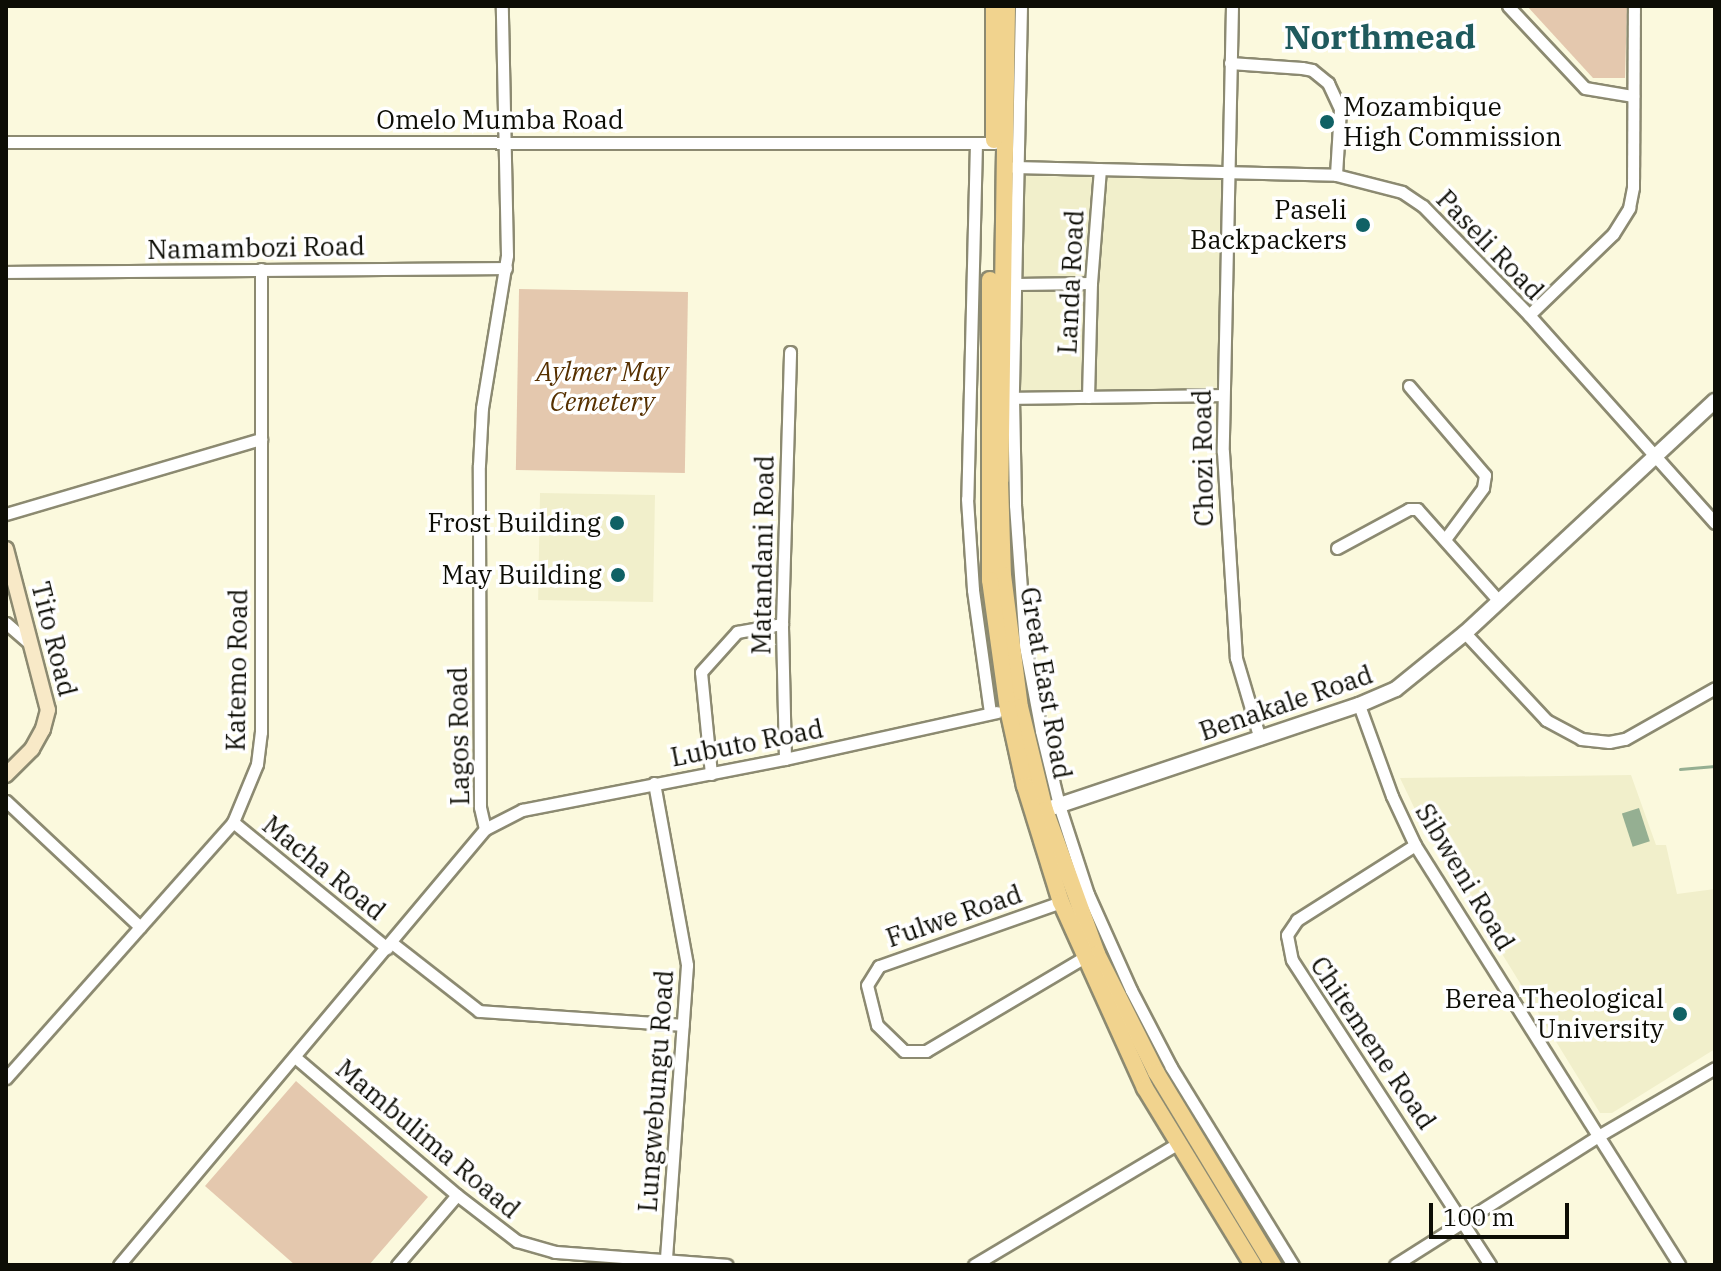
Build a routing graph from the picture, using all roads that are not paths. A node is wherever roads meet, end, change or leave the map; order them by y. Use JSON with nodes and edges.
{"nodes":[{"id":1,"x":502,"y":6,"type":"edge"},
{"id":2,"x":994,"y":6,"type":"edge"},
{"id":3,"x":1007,"y":6,"type":"edge"},
{"id":4,"x":1021,"y":6,"type":"edge"},
{"id":5,"x":1232,"y":6,"type":"edge"},
{"id":6,"x":1508,"y":6,"type":"edge"},
{"id":7,"x":1634,"y":6,"type":"edge"},
{"id":8,"x":1230,"y":63,"type":"junction"},
{"id":9,"x":1633,"y":96,"type":"junction"},
{"id":10,"x":6,"y":142,"type":"edge"},
{"id":11,"x":506,"y":142,"type":"junction"},
{"id":12,"x":976,"y":143,"type":"junction"},
{"id":13,"x":994,"y":143,"type":"junction"},
{"id":14,"x":1011,"y":166,"type":"junction"},
{"id":15,"x":1100,"y":169,"type":"junction"},
{"id":16,"x":1230,"y":172,"type":"junction"},
{"id":17,"x":1336,"y":175,"type":"junction"},
{"id":18,"x":1009,"y":260,"type":"junction"},
{"id":19,"x":506,"y":268,"type":"junction"},
{"id":20,"x":261,"y":269,"type":"junction"},
{"id":21,"x":6,"y":272,"type":"edge"},
{"id":22,"x":1091,"y":283,"type":"junction"},
{"id":23,"x":1015,"y":284,"type":"junction"},
{"id":24,"x":1529,"y":315,"type":"junction"},
{"id":25,"x":790,"y":352,"type":"dead end"},
{"id":26,"x":1409,"y":386,"type":"dead end"},
{"id":27,"x":1223,"y":395,"type":"junction"},
{"id":28,"x":1088,"y":397,"type":"junction"},
{"id":29,"x":1000,"y":398,"type":"junction"},
{"id":30,"x":1715,"y":401,"type":"edge"},
{"id":31,"x":261,"y":439,"type":"junction"},
{"id":32,"x":1654,"y":456,"type":"junction"},
{"id":33,"x":6,"y":514,"type":"edge"},
{"id":34,"x":1715,"y":523,"type":"edge"},
{"id":35,"x":1446,"y":538,"type":"junction"},
{"id":36,"x":1337,"y":548,"type":"dead end"},
{"id":37,"x":6,"y":549,"type":"edge"},
{"id":38,"x":1499,"y":601,"type":"junction"},
{"id":39,"x":6,"y":623,"type":"edge"},
{"id":40,"x":782,"y":624,"type":"junction"},
{"id":41,"x":1465,"y":633,"type":"junction"},
{"id":42,"x":34,"y":648,"type":"junction"},
{"id":43,"x":1715,"y":688,"type":"edge"},
{"id":44,"x":1359,"y":705,"type":"junction"},
{"id":45,"x":1014,"y":708,"type":"junction"},
{"id":46,"x":990,"y":713,"type":"junction"},
{"id":47,"x":1260,"y":739,"type":"junction"},
{"id":48,"x":785,"y":759,"type":"junction"},
{"id":49,"x":711,"y":774,"type":"junction"},
{"id":50,"x":6,"y":775,"type":"edge"},
{"id":51,"x":654,"y":783,"type":"junction"},
{"id":52,"x":6,"y":801,"type":"edge"},
{"id":53,"x":1052,"y":808,"type":"junction"},
{"id":54,"x":233,"y":822,"type":"junction"},
{"id":55,"x":485,"y":829,"type":"junction"},
{"id":56,"x":1415,"y":845,"type":"junction"},
{"id":57,"x":1061,"y":902,"type":"junction"},
{"id":58,"x":140,"y":927,"type":"junction"},
{"id":59,"x":390,"y":946,"type":"junction"},
{"id":60,"x":1083,"y":958,"type":"junction"},
{"id":61,"x":683,"y":1025,"type":"junction"},
{"id":62,"x":296,"y":1058,"type":"junction"},
{"id":63,"x":1715,"y":1068,"type":"edge"},
{"id":64,"x":6,"y":1078,"type":"edge"},
{"id":65,"x":1600,"y":1135,"type":"junction"},
{"id":66,"x":1177,"y":1144,"type":"junction"},
{"id":67,"x":457,"y":1195,"type":"junction"},
{"id":68,"x":1465,"y":1221,"type":"junction"},
{"id":69,"x":582,"y":1260,"type":"edge"},
{"id":70,"x":666,"y":1260,"type":"junction"},
{"id":71,"x":119,"y":1265,"type":"edge"},
{"id":72,"x":397,"y":1265,"type":"edge"},
{"id":73,"x":727,"y":1265,"type":"edge"},
{"id":74,"x":974,"y":1265,"type":"edge"},
{"id":75,"x":1253,"y":1265,"type":"edge"},
{"id":76,"x":1273,"y":1265,"type":"edge"},
{"id":77,"x":1293,"y":1265,"type":"edge"},
{"id":78,"x":1395,"y":1265,"type":"edge"},
{"id":79,"x":1490,"y":1265,"type":"edge"},
{"id":80,"x":1679,"y":1265,"type":"edge"}],
"edges":[{"from":1,"to":11,"type":"street","name":"Lagos Road"},
{"from":2,"to":13,"type":"main road","name":"Great East Road"},
{"from":3,"to":14,"type":"main road","name":"Great East Road"},
{"from":4,"to":14,"type":"street"},
{"from":5,"to":8,"type":"street","name":"Chozi Road"},
{"from":6,"to":9,"type":"street"},
{"from":7,"to":9,"type":"street"},
{"from":8,"to":16,"type":"street","name":"Chozi Road"},
{"from":8,"to":17,"type":"street"},
{"from":9,"to":24,"type":"street"},
{"from":10,"to":11,"type":"street","name":"Omelo Mumba Road"},
{"from":11,"to":12,"type":"street","name":"Omelo Mumba Road"},
{"from":11,"to":19,"type":"street","name":"Lagos Road"},
{"from":12,"to":13,"type":"street","name":"Omelo Mumba Road"},
{"from":12,"to":46,"type":"street"},
{"from":13,"to":29,"type":"main road","name":"Great East Road"},
{"from":14,"to":15,"type":"street","name":"Paseli Road"},
{"from":14,"to":18,"type":"main road","name":"Great East Road"},
{"from":15,"to":16,"type":"street","name":"Paseli Road"},
{"from":15,"to":22,"type":"street","name":"Landa Road"},
{"from":16,"to":17,"type":"street","name":"Paseli Road"},
{"from":16,"to":27,"type":"street","name":"Chozi Road"},
{"from":17,"to":24,"type":"street","name":"Paseli Road"},
{"from":18,"to":23,"type":"street"},
{"from":18,"to":29,"type":"main road","name":"Great East Road"},
{"from":19,"to":20,"type":"street","name":"Namambozi Road"},
{"from":19,"to":55,"type":"street","name":"Lagos Road"},
{"from":20,"to":21,"type":"street","name":"Namambozi Road"},
{"from":20,"to":31,"type":"street","name":"Katemo Road"},
{"from":22,"to":23,"type":"street"},
{"from":22,"to":28,"type":"street","name":"Landa Road"},
{"from":23,"to":29,"type":"street"},
{"from":24,"to":32,"type":"street","name":"Paseli Road"},
{"from":25,"to":40,"type":"street","name":"Matandani Road"},
{"from":26,"to":35,"type":"street"},
{"from":27,"to":28,"type":"street"},
{"from":27,"to":47,"type":"street","name":"Chozi Road"},
{"from":28,"to":29,"type":"street"},
{"from":29,"to":45,"type":"main road","name":"Great East Road"},
{"from":29,"to":53,"type":"street"},
{"from":30,"to":32,"type":"street","name":"Benakale Road"},
{"from":31,"to":33,"type":"street"},
{"from":31,"to":54,"type":"street","name":"Katemo Road"},
{"from":32,"to":34,"type":"street","name":"Paseli Road"},
{"from":32,"to":38,"type":"street","name":"Benakale Road"},
{"from":35,"to":36,"type":"street"},
{"from":35,"to":38,"type":"street"},
{"from":37,"to":42,"type":"main road","name":"Tito Road"},
{"from":38,"to":41,"type":"street","name":"Benakale Road"},
{"from":39,"to":42,"type":"street"},
{"from":40,"to":48,"type":"street","name":"Matandani Road"},
{"from":40,"to":49,"type":"street"},
{"from":41,"to":43,"type":"street"},
{"from":41,"to":44,"type":"street","name":"Benakale Road"},
{"from":42,"to":50,"type":"main road","name":"Tito Road"},
{"from":44,"to":47,"type":"street","name":"Benakale Road"},
{"from":44,"to":56,"type":"street","name":"Sibweni Road"},
{"from":45,"to":46,"type":"street","name":"Lubuto Road"},
{"from":45,"to":53,"type":"main road","name":"Great East Road"},
{"from":45,"to":57,"type":"main road","name":"Great East Road"},
{"from":46,"to":48,"type":"street","name":"Lubuto Road"},
{"from":47,"to":53,"type":"street","name":"Benakale Road"},
{"from":48,"to":49,"type":"street","name":"Lubuto Road"},
{"from":49,"to":51,"type":"street","name":"Lubuto Road"},
{"from":51,"to":55,"type":"street","name":"Lubuto Road"},
{"from":51,"to":61,"type":"street","name":"Lungwebungu Road"},
{"from":52,"to":58,"type":"street"},
{"from":53,"to":76,"type":"main road","name":"Great East Road"},
{"from":53,"to":77,"type":"street"},
{"from":54,"to":58,"type":"street","name":"Katemo Road"},
{"from":54,"to":59,"type":"street","name":"Macha Road"},
{"from":55,"to":59,"type":"street","name":"Lagos Road"},
{"from":56,"to":65,"type":"street","name":"Sibweni Road"},
{"from":56,"to":68,"type":"street","name":"Chitemene Road"},
{"from":57,"to":60,"type":"main road","name":"Great East Road"},
{"from":57,"to":60,"type":"street","name":"Fulwe Road"},
{"from":58,"to":64,"type":"street","name":"Katemo Road"},
{"from":59,"to":61,"type":"street","name":"Macha Road"},
{"from":59,"to":62,"type":"street","name":"Lagos Road"},
{"from":60,"to":66,"type":"main road","name":"Great East Road"},
{"from":61,"to":70,"type":"street","name":"Lungwebungu Road"},
{"from":62,"to":67,"type":"street","name":"Mambulima Roaad"},
{"from":62,"to":71,"type":"street","name":"Lagos Road"},
{"from":63,"to":65,"type":"street"},
{"from":65,"to":68,"type":"street"},
{"from":65,"to":80,"type":"street","name":"Sibweni Road"},
{"from":66,"to":74,"type":"street"},
{"from":66,"to":75,"type":"main road","name":"Great East Road"},
{"from":67,"to":69,"type":"street","name":"Mambulima Roaad"},
{"from":67,"to":72,"type":"street"},
{"from":68,"to":78,"type":"street"},
{"from":68,"to":79,"type":"street","name":"Chitemene Road"},
{"from":69,"to":70,"type":"street","name":"Mambulima Roaad"},
{"from":70,"to":73,"type":"street","name":"Mambulima Roaad"}]}
